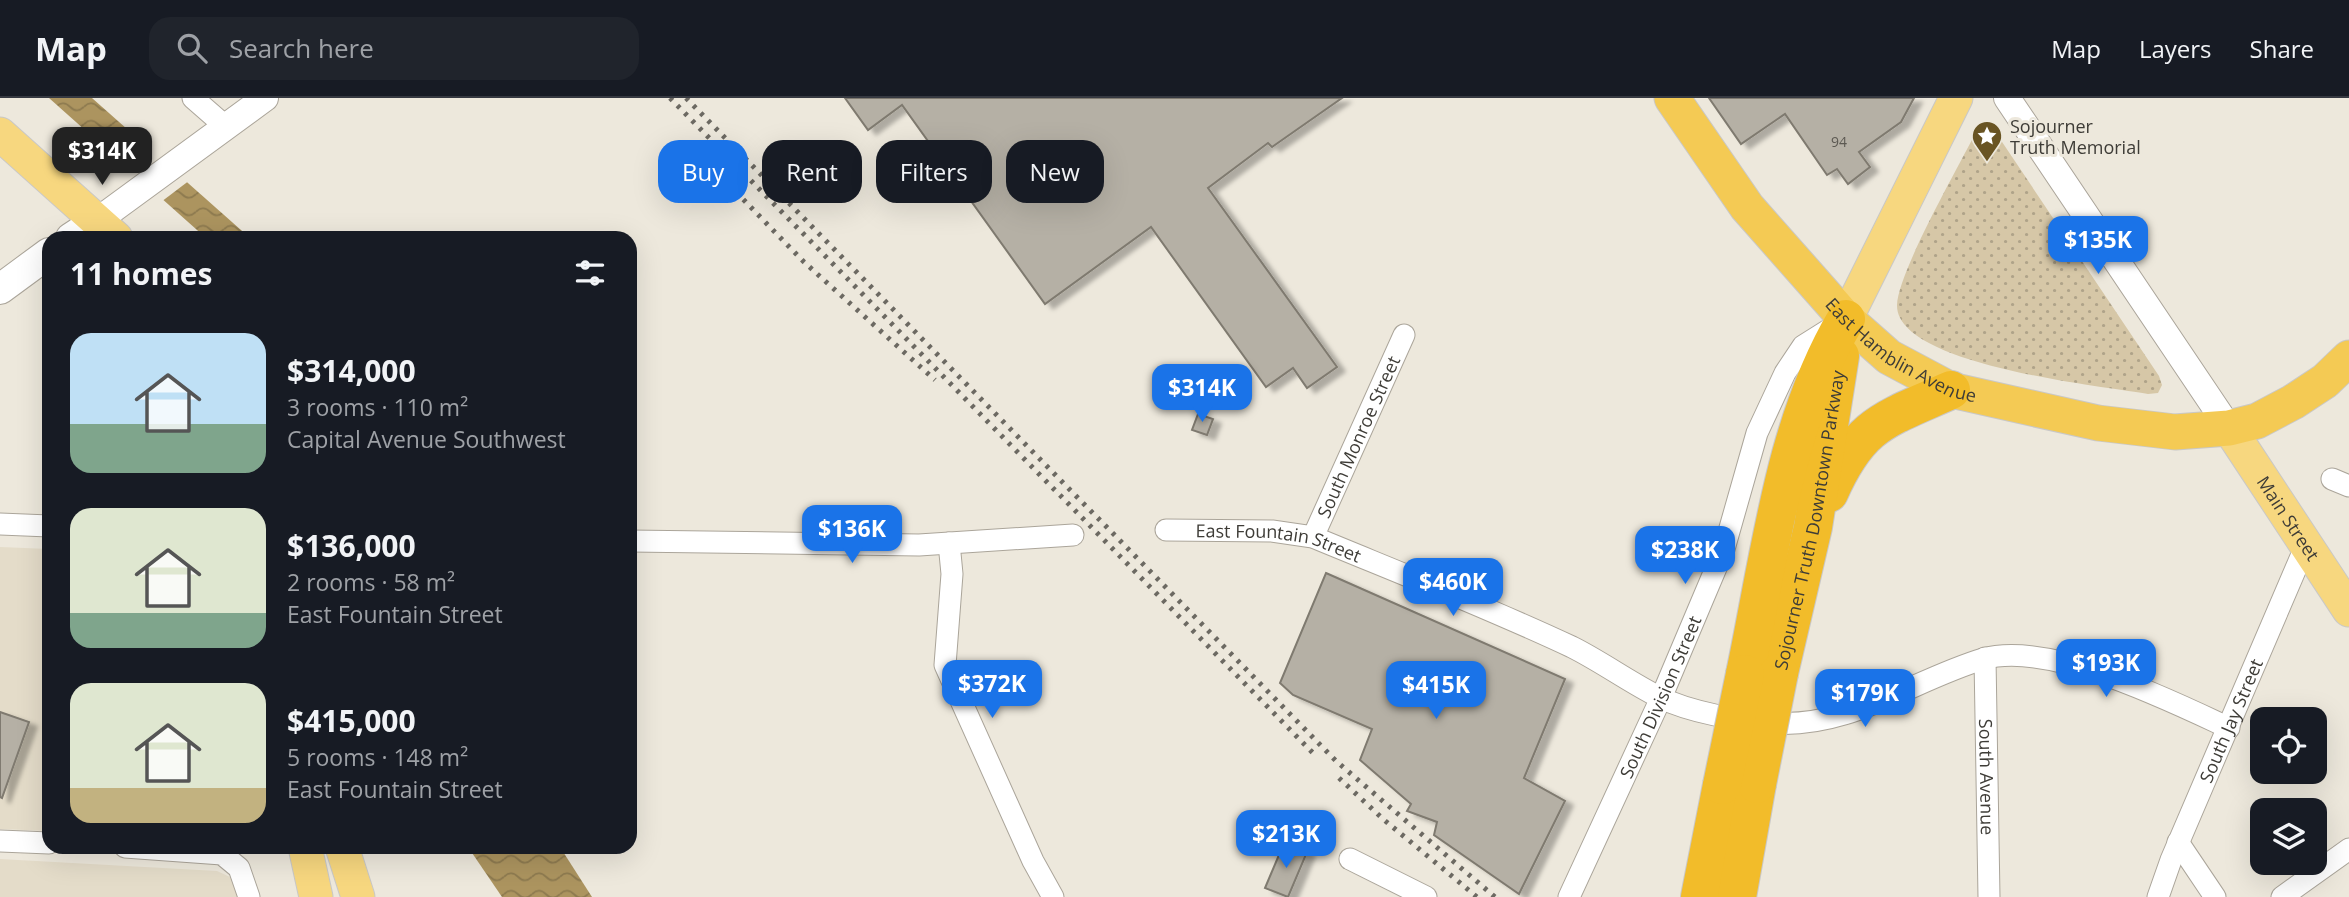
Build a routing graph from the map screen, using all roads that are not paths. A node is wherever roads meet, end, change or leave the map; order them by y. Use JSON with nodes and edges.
{"nodes":[{"id":1,"x":193,"y":98,"type":"edge"},
{"id":2,"x":265,"y":98,"type":"edge"},
{"id":3,"x":1672,"y":98,"type":"edge"},
{"id":4,"x":1956,"y":98,"type":"edge"},
{"id":5,"x":2007,"y":98,"type":"edge"},
{"id":6,"x":225,"y":126,"type":"junction"},
{"id":7,"x":0,"y":134,"type":"edge"},
{"id":8,"x":94,"y":231,"type":"edge"},
{"id":9,"x":96,"y":231,"type":"edge"},
{"id":10,"x":42,"y":258,"type":"edge"},
{"id":11,"x":0,"y":289,"type":"edge"},
{"id":12,"x":1846,"y":319,"type":"junction"},
{"id":13,"x":1404,"y":335,"type":"dead end"},
{"id":14,"x":2349,"y":358,"type":"edge"},
{"id":15,"x":1951,"y":390,"type":"junction"},
{"id":16,"x":2229,"y":428,"type":"junction"},
{"id":17,"x":0,"y":524,"type":"edge"},
{"id":18,"x":42,"y":526,"type":"edge"},
{"id":19,"x":1813,"y":527,"type":"junction"},
{"id":20,"x":1166,"y":530,"type":"dead end"},
{"id":21,"x":1073,"y":535,"type":"dead end"},
{"id":22,"x":1314,"y":537,"type":"junction"},
{"id":23,"x":637,"y":541,"type":"edge"},
{"id":24,"x":949,"y":543,"type":"junction"},
{"id":25,"x":2306,"y":545,"type":"junction"},
{"id":26,"x":2349,"y":610,"type":"edge"},
{"id":27,"x":1985,"y":658,"type":"junction"},
{"id":28,"x":1762,"y":673,"type":"junction"},
{"id":29,"x":1661,"y":698,"type":"junction"},
{"id":30,"x":2229,"y":728,"type":"junction"},
{"id":31,"x":1740,"y":785,"type":"junction"},
{"id":32,"x":0,"y":841,"type":"edge"},
{"id":33,"x":2178,"y":842,"type":"junction"},
{"id":34,"x":42,"y":843,"type":"edge"},
{"id":35,"x":2349,"y":849,"type":"edge"},
{"id":36,"x":220,"y":854,"type":"edge"},
{"id":37,"x":307,"y":854,"type":"edge"},
{"id":38,"x":344,"y":854,"type":"edge"},
{"id":39,"x":1350,"y":859,"type":"dead end"},
{"id":40,"x":249,"y":897,"type":"edge"},
{"id":41,"x":316,"y":897,"type":"edge"},
{"id":42,"x":358,"y":897,"type":"edge"},
{"id":43,"x":1053,"y":897,"type":"edge"},
{"id":44,"x":1426,"y":897,"type":"edge"},
{"id":45,"x":1569,"y":897,"type":"edge"},
{"id":46,"x":1700,"y":897,"type":"edge"},
{"id":47,"x":1737,"y":897,"type":"edge"},
{"id":48,"x":1989,"y":897,"type":"edge"},
{"id":49,"x":2158,"y":897,"type":"edge"},
{"id":50,"x":2215,"y":897,"type":"edge"},
{"id":51,"x":2282,"y":897,"type":"edge"}],
"edges":[{"from":1,"to":6,"type":"street"},
{"from":2,"to":6,"type":"street"},
{"from":3,"to":12,"type":"highway","name":"East Hamblin Avenue"},
{"from":4,"to":12,"type":"main road"},
{"from":5,"to":16,"type":"street"},
{"from":6,"to":9,"type":"street"},
{"from":7,"to":8,"type":"main road"},
{"from":10,"to":11,"type":"main road"},
{"from":12,"to":15,"type":"highway","name":"East Hamblin Avenue"},
{"from":12,"to":19,"type":"highway","name":"Sojourner Truth Downtown Parkway"},
{"from":12,"to":28,"type":"highway","name":"Sojourner Truth Downtown Parkway"},
{"from":12,"to":29,"type":"street","name":"South Division Street"},
{"from":13,"to":22,"type":"street","name":"South Monroe Street"},
{"from":14,"to":16,"type":"highway","name":"East Hamblin Avenue"},
{"from":15,"to":16,"type":"highway","name":"East Hamblin Avenue"},
{"from":15,"to":19,"type":"highway"},
{"from":16,"to":25,"type":"main road","name":"Main Street"},
{"from":17,"to":18,"type":"street"},
{"from":19,"to":28,"type":"highway","name":"Sojourner Truth Downtown Parkway"},
{"from":20,"to":22,"type":"street","name":"East Fountain Street"},
{"from":21,"to":24,"type":"street"},
{"from":22,"to":29,"type":"street","name":"East Fountain Street"},
{"from":23,"to":24,"type":"street"},
{"from":24,"to":43,"type":"street"},
{"from":25,"to":26,"type":"main road","name":"Main Street"},
{"from":25,"to":30,"type":"street","name":"South Jay Street"},
{"from":27,"to":29,"type":"street","name":"East Fountain Street"},
{"from":27,"to":30,"type":"street"},
{"from":27,"to":48,"type":"street","name":"South Avenue"},
{"from":28,"to":31,"type":"highway","name":"Sojourner Truth Downtown Parkway","bridge":true},
{"from":29,"to":45,"type":"street","name":"South Division Street"},
{"from":30,"to":33,"type":"street","name":"South Jay Street"},
{"from":31,"to":46,"type":"highway","name":"Sojourner Truth Downtown Parkway"},
{"from":31,"to":47,"type":"highway","name":"Sojourner Truth Downtown Parkway"},
{"from":32,"to":34,"type":"street"},
{"from":33,"to":49,"type":"street","name":"South Jay Street"},
{"from":33,"to":50,"type":"street"},
{"from":35,"to":51,"type":"street"},
{"from":36,"to":40,"type":"street"},
{"from":37,"to":41,"type":"main road"},
{"from":38,"to":42,"type":"main road"},
{"from":39,"to":44,"type":"street"}]}
